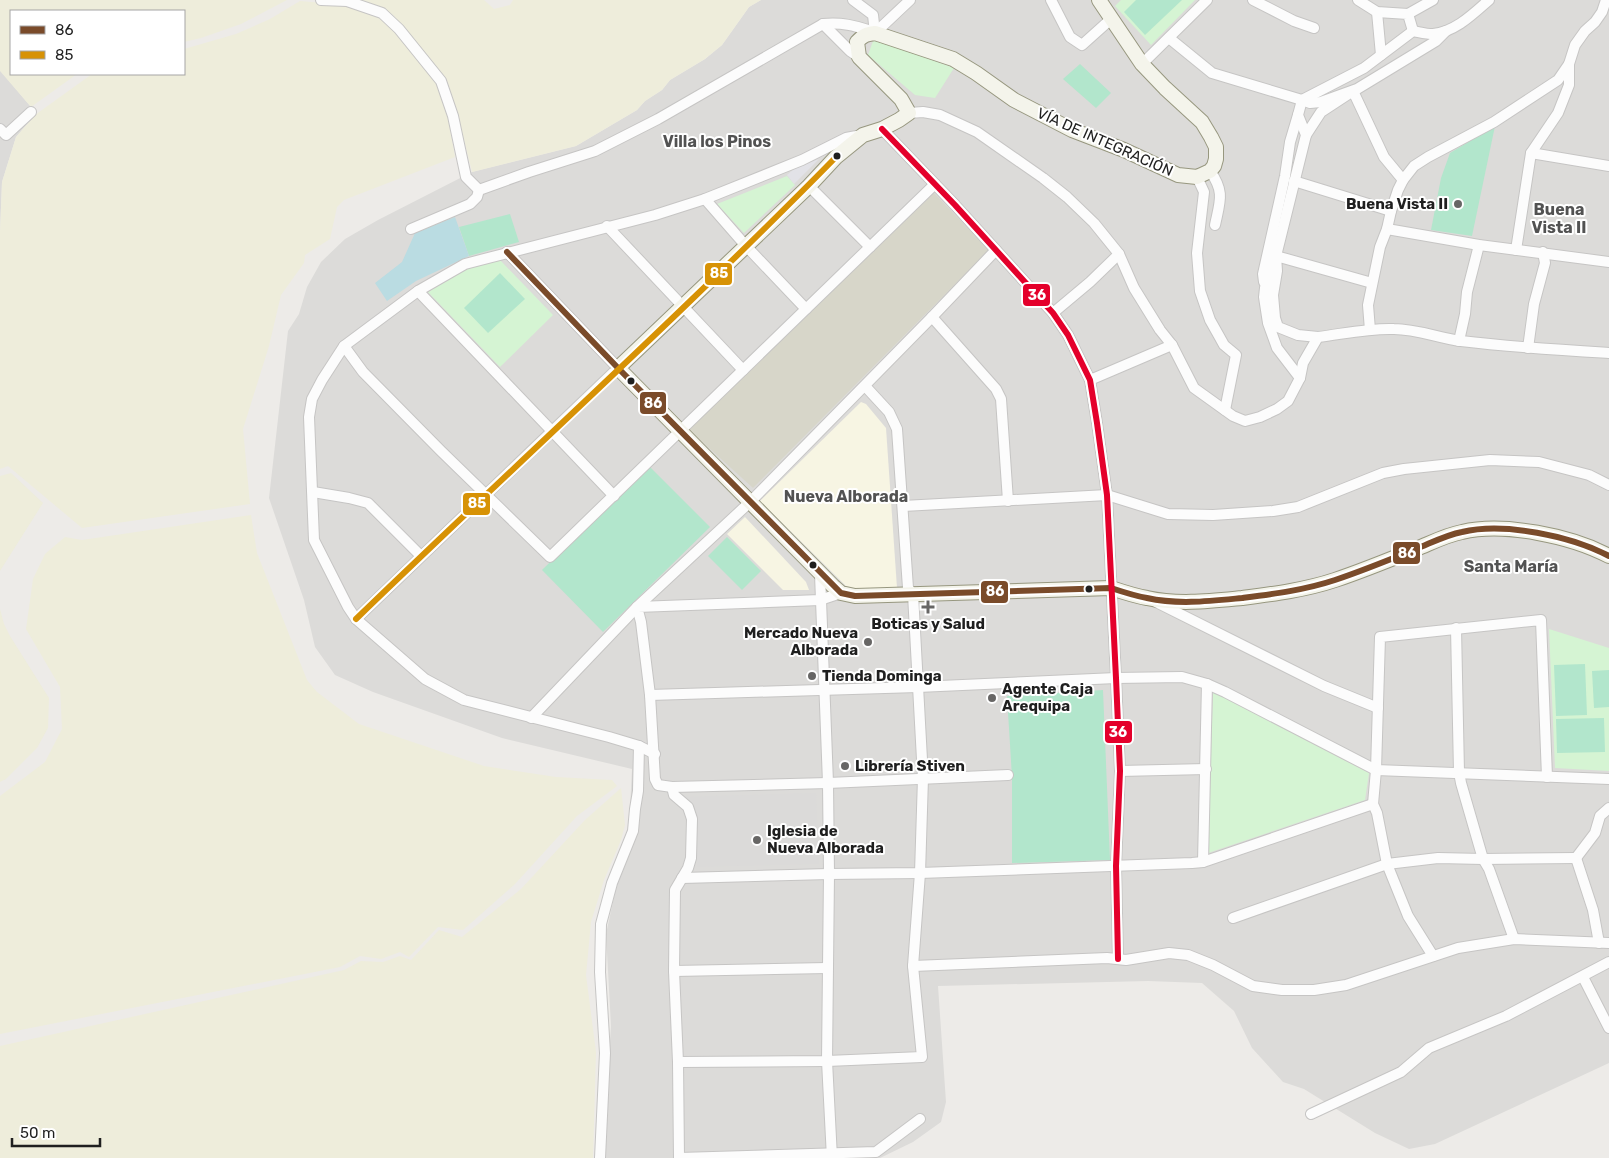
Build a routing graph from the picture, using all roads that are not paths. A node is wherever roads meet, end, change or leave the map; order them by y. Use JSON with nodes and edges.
{"nodes":[{"id":1,"x":322,"y":0,"type":"edge"},
{"id":2,"x":853,"y":0,"type":"edge"},
{"id":3,"x":910,"y":0,"type":"edge"},
{"id":4,"x":1051,"y":0,"type":"edge"},
{"id":5,"x":1099,"y":0,"type":"edge"},
{"id":6,"x":1207,"y":0,"type":"edge"},
{"id":7,"x":1253,"y":0,"type":"edge"},
{"id":8,"x":1358,"y":0,"type":"edge"},
{"id":9,"x":1433,"y":0,"type":"edge"},
{"id":10,"x":1489,"y":0,"type":"edge"},
{"id":11,"x":1606,"y":0,"type":"edge"},
{"id":12,"x":1377,"y":12,"type":"junction"},
{"id":13,"x":1408,"y":14,"type":"junction"},
{"id":14,"x":1111,"y":19,"type":"junction"},
{"id":15,"x":822,"y":24,"type":"junction"},
{"id":16,"x":1314,"y":28,"type":"dead end"},
{"id":17,"x":1413,"y":31,"type":"junction"},
{"id":18,"x":1446,"y":31,"type":"junction"},
{"id":19,"x":876,"y":33,"type":"junction"},
{"id":20,"x":1169,"y":38,"type":"junction"},
{"id":21,"x":1381,"y":55,"type":"junction"},
{"id":22,"x":859,"y":57,"type":"junction"},
{"id":23,"x":1142,"y":64,"type":"junction"},
{"id":24,"x":1569,"y":64,"type":"junction"},
{"id":25,"x":1353,"y":91,"type":"junction"},
{"id":26,"x":1302,"y":100,"type":"junction"},
{"id":27,"x":31,"y":112,"type":"dead end"},
{"id":28,"x":909,"y":112,"type":"junction"},
{"id":29,"x":1298,"y":115,"type":"junction"},
{"id":30,"x":0,"y":129,"type":"edge"},
{"id":31,"x":882,"y":129,"type":"junction"},
{"id":32,"x":863,"y":135,"type":"junction"},
{"id":33,"x":1306,"y":135,"type":"junction"},
{"id":34,"x":1531,"y":152,"type":"junction"},
{"id":35,"x":1609,"y":166,"type":"edge"},
{"id":36,"x":1203,"y":174,"type":"junction"},
{"id":37,"x":1403,"y":180,"type":"junction"},
{"id":38,"x":1294,"y":181,"type":"junction"},
{"id":39,"x":935,"y":184,"type":"junction"},
{"id":40,"x":809,"y":186,"type":"junction"},
{"id":41,"x":479,"y":190,"type":"junction"},
{"id":42,"x":706,"y":199,"type":"junction"},
{"id":43,"x":1391,"y":211,"type":"junction"},
{"id":44,"x":1215,"y":225,"type":"dead end"},
{"id":45,"x":607,"y":226,"type":"junction"},
{"id":46,"x":411,"y":229,"type":"dead end"},
{"id":47,"x":1387,"y":229,"type":"junction"},
{"id":48,"x":1479,"y":245,"type":"junction"},
{"id":49,"x":746,"y":246,"type":"junction"},
{"id":50,"x":870,"y":247,"type":"junction"},
{"id":51,"x":996,"y":250,"type":"junction"},
{"id":52,"x":1516,"y":250,"type":"junction"},
{"id":53,"x":507,"y":252,"type":"junction"},
{"id":54,"x":1543,"y":252,"type":"junction"},
{"id":55,"x":1119,"y":254,"type":"junction"},
{"id":56,"x":1276,"y":256,"type":"junction"},
{"id":57,"x":1609,"y":262,"type":"edge"},
{"id":58,"x":1372,"y":283,"type":"junction"},
{"id":59,"x":1265,"y":288,"type":"junction"},
{"id":60,"x":418,"y":291,"type":"junction"},
{"id":61,"x":684,"y":307,"type":"junction"},
{"id":62,"x":806,"y":309,"type":"junction"},
{"id":63,"x":1053,"y":313,"type":"junction"},
{"id":64,"x":932,"y":318,"type":"junction"},
{"id":65,"x":1370,"y":330,"type":"junction"},
{"id":66,"x":1318,"y":337,"type":"junction"},
{"id":67,"x":1459,"y":341,"type":"junction"},
{"id":68,"x":1172,"y":345,"type":"junction"},
{"id":69,"x":344,"y":346,"type":"junction"},
{"id":70,"x":1528,"y":348,"type":"junction"},
{"id":71,"x":1609,"y":353,"type":"edge"},
{"id":72,"x":618,"y":368,"type":"junction"},
{"id":73,"x":743,"y":370,"type":"junction"},
{"id":74,"x":1300,"y":378,"type":"junction"},
{"id":75,"x":1090,"y":380,"type":"junction"},
{"id":76,"x":865,"y":386,"type":"junction"},
{"id":77,"x":1226,"y":410,"type":"junction"},
{"id":78,"x":681,"y":431,"type":"junction"},
{"id":79,"x":552,"y":432,"type":"junction"},
{"id":80,"x":1609,"y":485,"type":"edge"},
{"id":81,"x":313,"y":492,"type":"junction"},
{"id":82,"x":486,"y":494,"type":"junction"},
{"id":83,"x":1107,"y":495,"type":"junction"},
{"id":84,"x":614,"y":496,"type":"junction"},
{"id":85,"x":1008,"y":500,"type":"junction"},
{"id":86,"x":750,"y":502,"type":"junction"},
{"id":87,"x":903,"y":506,"type":"junction"},
{"id":88,"x":421,"y":556,"type":"junction"},
{"id":89,"x":1609,"y":556,"type":"edge"},
{"id":90,"x":820,"y":574,"type":"junction"},
{"id":91,"x":1111,"y":588,"type":"junction"},
{"id":92,"x":841,"y":593,"type":"junction"},
{"id":93,"x":912,"y":594,"type":"junction"},
{"id":94,"x":1148,"y":599,"type":"junction"},
{"id":95,"x":820,"y":600,"type":"junction"},
{"id":96,"x":637,"y":607,"type":"junction"},
{"id":97,"x":356,"y":619,"type":"junction"},
{"id":98,"x":1456,"y":628,"type":"junction"},
{"id":99,"x":1116,"y":678,"type":"junction"},
{"id":100,"x":1207,"y":684,"type":"junction"},
{"id":101,"x":918,"y":687,"type":"junction"},
{"id":102,"x":826,"y":690,"type":"junction"},
{"id":103,"x":650,"y":695,"type":"junction"},
{"id":104,"x":1378,"y":708,"type":"junction"},
{"id":105,"x":531,"y":718,"type":"junction"},
{"id":106,"x":639,"y":746,"type":"junction"},
{"id":107,"x":655,"y":754,"type":"junction"},
{"id":108,"x":1206,"y":769,"type":"junction"},
{"id":109,"x":1120,"y":770,"type":"junction"},
{"id":110,"x":1376,"y":770,"type":"junction"},
{"id":111,"x":1459,"y":772,"type":"junction"},
{"id":112,"x":1008,"y":775,"type":"dead end"},
{"id":113,"x":1547,"y":776,"type":"junction"},
{"id":114,"x":923,"y":778,"type":"junction"},
{"id":115,"x":1609,"y":779,"type":"edge"},
{"id":116,"x":828,"y":783,"type":"junction"},
{"id":117,"x":672,"y":787,"type":"junction"},
{"id":118,"x":1373,"y":804,"type":"junction"},
{"id":119,"x":1609,"y":808,"type":"edge"},
{"id":120,"x":1576,"y":858,"type":"junction"},
{"id":121,"x":1484,"y":859,"type":"junction"},
{"id":122,"x":1203,"y":862,"type":"junction"},
{"id":123,"x":1388,"y":864,"type":"junction"},
{"id":124,"x":1116,"y":866,"type":"junction"},
{"id":125,"x":920,"y":873,"type":"junction"},
{"id":126,"x":829,"y":874,"type":"junction"},
{"id":127,"x":682,"y":878,"type":"junction"},
{"id":128,"x":1233,"y":918,"type":"dead end"},
{"id":129,"x":1514,"y":939,"type":"junction"},
{"id":130,"x":1604,"y":943,"type":"edge"},
{"id":131,"x":1433,"y":956,"type":"junction"},
{"id":132,"x":1118,"y":960,"type":"junction"},
{"id":133,"x":1609,"y":962,"type":"edge"},
{"id":134,"x":913,"y":966,"type":"junction"},
{"id":135,"x":827,"y":968,"type":"junction"},
{"id":136,"x":674,"y":971,"type":"junction"},
{"id":137,"x":1583,"y":977,"type":"junction"},
{"id":138,"x":1609,"y":1028,"type":"edge"},
{"id":139,"x":827,"y":1061,"type":"junction"},
{"id":140,"x":678,"y":1062,"type":"junction"},
{"id":141,"x":1311,"y":1114,"type":"dead end"},
{"id":142,"x":920,"y":1119,"type":"dead end"},
{"id":143,"x":832,"y":1156,"type":"edge"},
{"id":144,"x":600,"y":1158,"type":"edge"},
{"id":145,"x":679,"y":1158,"type":"edge"}],
"edges":[{"from":1,"to":41,"type":"street"},
{"from":2,"to":19,"type":"street"},
{"from":3,"to":19,"type":"street"},
{"from":4,"to":14,"type":"street"},
{"from":5,"to":14,"type":"main road"},
{"from":6,"to":20,"type":"street"},
{"from":7,"to":16,"type":"street"},
{"from":8,"to":12,"type":"street"},
{"from":9,"to":13,"type":"street"},
{"from":10,"to":18,"type":"street"},
{"from":11,"to":24,"type":"street"},
{"from":12,"to":13,"type":"street"},
{"from":12,"to":21,"type":"street"},
{"from":13,"to":17,"type":"street"},
{"from":14,"to":23,"type":"main road"},
{"from":15,"to":19,"type":"street"},
{"from":15,"to":22,"type":"street"},
{"from":15,"to":41,"type":"street"},
{"from":17,"to":18,"type":"street"},
{"from":17,"to":21,"type":"street"},
{"from":18,"to":25,"type":"street"},
{"from":19,"to":22,"type":"main road"},
{"from":19,"to":36,"type":"main road","name":"VÍA DE INTEGRACIÓN"},
{"from":20,"to":23,"type":"street"},
{"from":20,"to":26,"type":"street"},
{"from":21,"to":26,"type":"street"},
{"from":22,"to":28,"type":"main road"},
{"from":23,"to":36,"type":"main road"},
{"from":24,"to":34,"type":"street"},
{"from":24,"to":37,"type":"street"},
{"from":25,"to":26,"type":"street"},
{"from":25,"to":33,"type":"street"},
{"from":25,"to":37,"type":"street"},
{"from":26,"to":29,"type":"street"},
{"from":27,"to":30,"type":"street"},
{"from":28,"to":31,"type":"main road"},
{"from":28,"to":55,"type":"street"},
{"from":29,"to":33,"type":"street"},
{"from":29,"to":59,"type":"street"},
{"from":31,"to":32,"type":"main road"},
{"from":31,"to":39,"type":"street"},
{"from":32,"to":40,"type":"main road"},
{"from":32,"to":42,"type":"street"},
{"from":33,"to":38,"type":"street"},
{"from":34,"to":35,"type":"street"},
{"from":34,"to":52,"type":"street"},
{"from":36,"to":44,"type":"street"},
{"from":36,"to":77,"type":"street"},
{"from":37,"to":43,"type":"street"},
{"from":38,"to":43,"type":"street"},
{"from":38,"to":56,"type":"street"},
{"from":39,"to":50,"type":"street"},
{"from":39,"to":51,"type":"street"},
{"from":40,"to":49,"type":"main road"},
{"from":40,"to":50,"type":"street"},
{"from":41,"to":46,"type":"street"},
{"from":42,"to":45,"type":"street"},
{"from":42,"to":49,"type":"street"},
{"from":43,"to":47,"type":"street"},
{"from":45,"to":53,"type":"street"},
{"from":45,"to":61,"type":"street"},
{"from":47,"to":48,"type":"street"},
{"from":47,"to":58,"type":"street"},
{"from":48,"to":52,"type":"street"},
{"from":48,"to":67,"type":"street"},
{"from":49,"to":61,"type":"main road"},
{"from":49,"to":62,"type":"street"},
{"from":50,"to":62,"type":"street"},
{"from":51,"to":63,"type":"street"},
{"from":51,"to":64,"type":"street"},
{"from":52,"to":54,"type":"street"},
{"from":53,"to":60,"type":"street"},
{"from":53,"to":72,"type":"street"},
{"from":54,"to":57,"type":"street"},
{"from":54,"to":70,"type":"street"},
{"from":55,"to":63,"type":"street"},
{"from":55,"to":68,"type":"street"},
{"from":56,"to":58,"type":"street"},
{"from":56,"to":59,"type":"street"},
{"from":56,"to":66,"type":"street"},
{"from":58,"to":65,"type":"street"},
{"from":59,"to":74,"type":"street"},
{"from":60,"to":69,"type":"street"},
{"from":60,"to":79,"type":"street"},
{"from":61,"to":72,"type":"main road"},
{"from":61,"to":73,"type":"street"},
{"from":62,"to":73,"type":"street"},
{"from":63,"to":75,"type":"street"},
{"from":64,"to":76,"type":"street"},
{"from":64,"to":85,"type":"street"},
{"from":65,"to":66,"type":"street"},
{"from":65,"to":67,"type":"street"},
{"from":66,"to":74,"type":"street"},
{"from":67,"to":70,"type":"street"},
{"from":68,"to":75,"type":"street"},
{"from":68,"to":77,"type":"street"},
{"from":69,"to":81,"type":"street"},
{"from":69,"to":82,"type":"street"},
{"from":70,"to":71,"type":"street"},
{"from":72,"to":78,"type":"main road"},
{"from":72,"to":79,"type":"street"},
{"from":73,"to":78,"type":"street"},
{"from":74,"to":77,"type":"street"},
{"from":75,"to":83,"type":"street"},
{"from":76,"to":86,"type":"street"},
{"from":76,"to":87,"type":"street"},
{"from":78,"to":84,"type":"street"},
{"from":78,"to":86,"type":"main road"},
{"from":79,"to":82,"type":"street"},
{"from":79,"to":84,"type":"street"},
{"from":80,"to":83,"type":"street"},
{"from":81,"to":88,"type":"street"},
{"from":81,"to":97,"type":"street"},
{"from":82,"to":84,"type":"street"},
{"from":82,"to":88,"type":"street"},
{"from":83,"to":85,"type":"street"},
{"from":83,"to":91,"type":"street"},
{"from":85,"to":87,"type":"street"},
{"from":86,"to":90,"type":"main road"},
{"from":86,"to":96,"type":"street"},
{"from":87,"to":93,"type":"street"},
{"from":88,"to":97,"type":"street"},
{"from":89,"to":94,"type":"main road"},
{"from":90,"to":92,"type":"main road"},
{"from":90,"to":95,"type":"street"},
{"from":91,"to":93,"type":"main road"},
{"from":91,"to":94,"type":"main road"},
{"from":91,"to":99,"type":"street"},
{"from":92,"to":93,"type":"main road"},
{"from":92,"to":95,"type":"street"},
{"from":93,"to":101,"type":"street"},
{"from":94,"to":104,"type":"street"},
{"from":95,"to":96,"type":"street"},
{"from":95,"to":102,"type":"street"},
{"from":96,"to":103,"type":"street"},
{"from":96,"to":105,"type":"street"},
{"from":97,"to":105,"type":"street"},
{"from":98,"to":104,"type":"street"},
{"from":98,"to":111,"type":"street"},
{"from":98,"to":113,"type":"street"},
{"from":99,"to":100,"type":"street"},
{"from":99,"to":101,"type":"street"},
{"from":99,"to":109,"type":"street"},
{"from":100,"to":108,"type":"street"},
{"from":100,"to":110,"type":"street"},
{"from":101,"to":102,"type":"street"},
{"from":101,"to":114,"type":"street"},
{"from":102,"to":103,"type":"street"},
{"from":102,"to":116,"type":"street"},
{"from":103,"to":107,"type":"street"},
{"from":104,"to":110,"type":"street"},
{"from":105,"to":106,"type":"street"},
{"from":106,"to":107,"type":"street"},
{"from":106,"to":144,"type":"street"},
{"from":107,"to":117,"type":"street"},
{"from":108,"to":109,"type":"street"},
{"from":108,"to":122,"type":"street"},
{"from":109,"to":124,"type":"street"},
{"from":110,"to":111,"type":"street"},
{"from":110,"to":118,"type":"street"},
{"from":111,"to":113,"type":"street"},
{"from":111,"to":121,"type":"street"},
{"from":112,"to":114,"type":"street"},
{"from":113,"to":115,"type":"street"},
{"from":114,"to":116,"type":"street"},
{"from":114,"to":125,"type":"street"},
{"from":116,"to":117,"type":"street"},
{"from":116,"to":126,"type":"street"},
{"from":117,"to":127,"type":"street"},
{"from":118,"to":122,"type":"street"},
{"from":118,"to":123,"type":"street"},
{"from":119,"to":120,"type":"street"},
{"from":120,"to":121,"type":"street"},
{"from":120,"to":130,"type":"street"},
{"from":121,"to":123,"type":"street"},
{"from":121,"to":129,"type":"street"},
{"from":122,"to":124,"type":"street"},
{"from":123,"to":128,"type":"street"},
{"from":123,"to":131,"type":"street"},
{"from":124,"to":125,"type":"street"},
{"from":124,"to":132,"type":"street"},
{"from":125,"to":126,"type":"street"},
{"from":125,"to":134,"type":"street"},
{"from":126,"to":127,"type":"street"},
{"from":126,"to":135,"type":"street"},
{"from":127,"to":136,"type":"street"},
{"from":129,"to":130,"type":"street"},
{"from":129,"to":131,"type":"street"},
{"from":131,"to":132,"type":"street"},
{"from":132,"to":134,"type":"street"},
{"from":133,"to":137,"type":"street"},
{"from":134,"to":139,"type":"street"},
{"from":135,"to":136,"type":"street"},
{"from":135,"to":139,"type":"street"},
{"from":136,"to":140,"type":"street"},
{"from":137,"to":138,"type":"street"},
{"from":137,"to":141,"type":"street"},
{"from":139,"to":140,"type":"street"},
{"from":139,"to":143,"type":"street"},
{"from":140,"to":145,"type":"street"},
{"from":142,"to":143,"type":"street"},
{"from":143,"to":145,"type":"street"}]}
